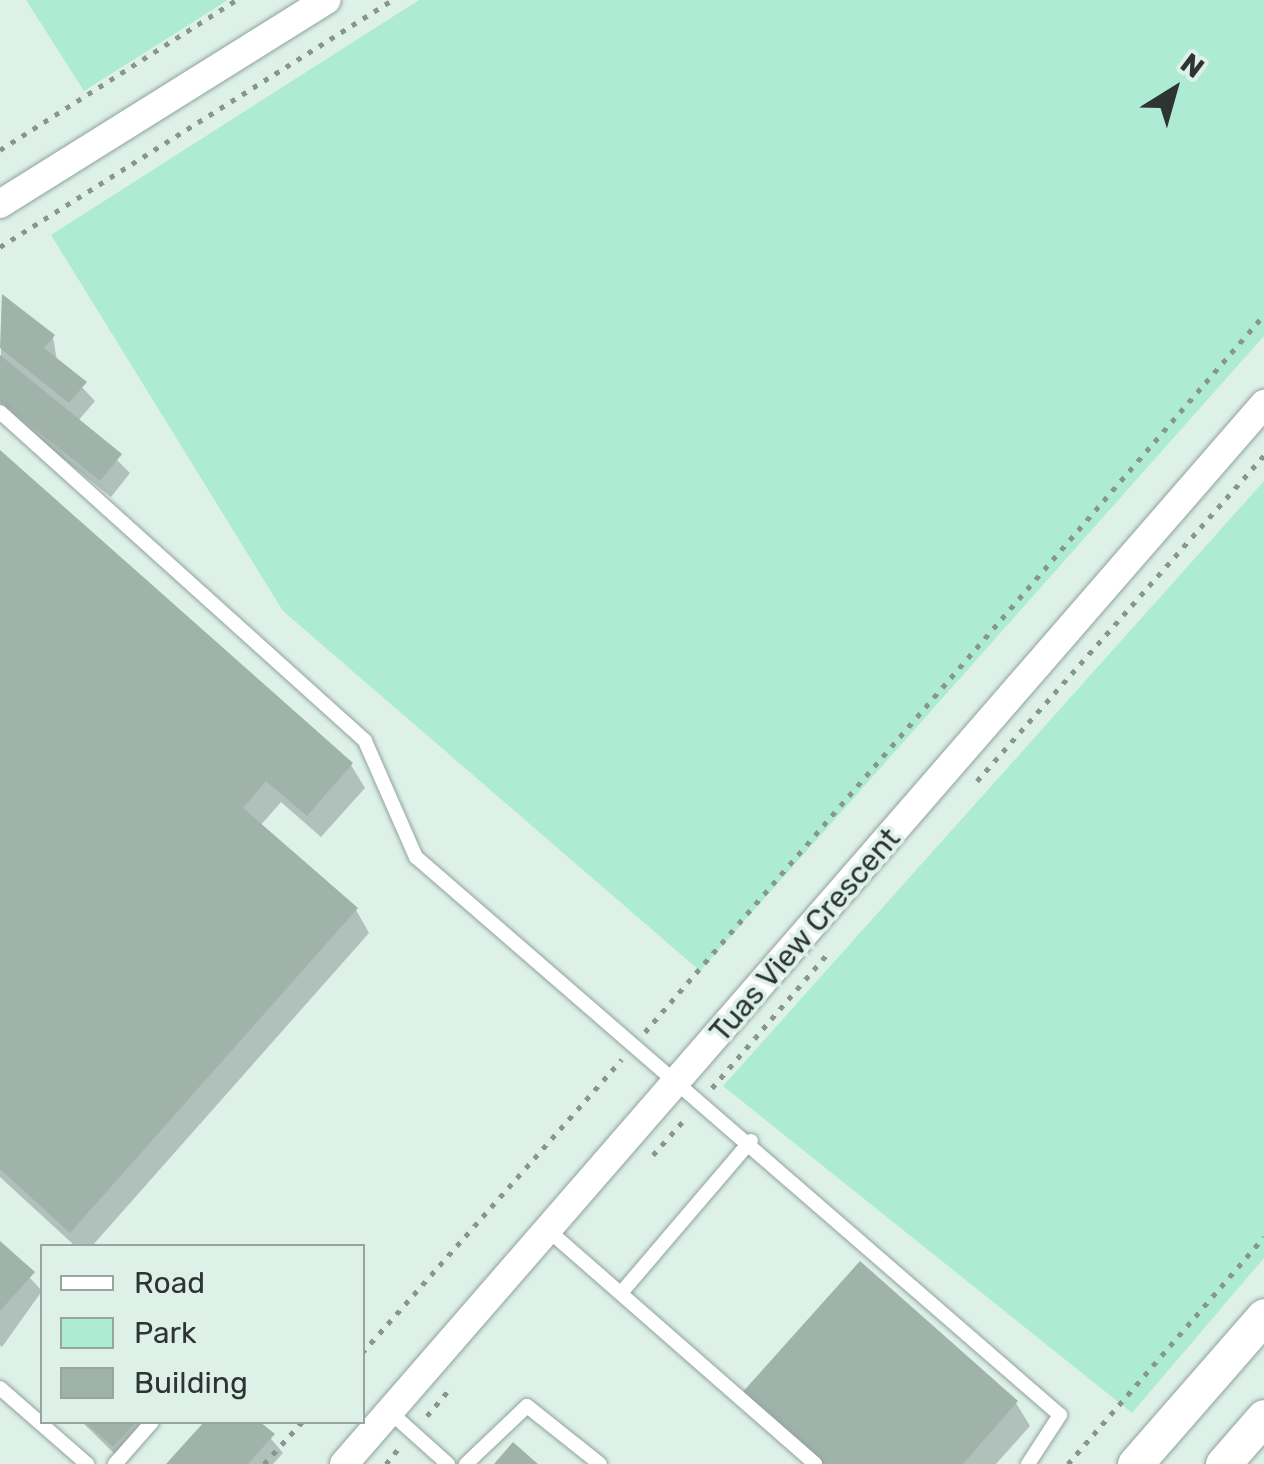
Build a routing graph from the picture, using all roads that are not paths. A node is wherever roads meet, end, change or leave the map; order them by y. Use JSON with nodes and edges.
{"nodes":[{"id":1,"x":326,"y":0,"type":"edge"},
{"id":2,"x":0,"y":204,"type":"edge"},
{"id":3,"x":1264,"y":404,"type":"edge"},
{"id":4,"x":0,"y":412,"type":"edge"},
{"id":5,"x":681,"y":1079,"type":"junction"},
{"id":6,"x":751,"y":1141,"type":"junction"},
{"id":7,"x":548,"y":1230,"type":"junction"},
{"id":8,"x":620,"y":1292,"type":"junction"},
{"id":9,"x":1264,"y":1316,"type":"edge"},
{"id":10,"x":0,"y":1388,"type":"edge"},
{"id":11,"x":390,"y":1412,"type":"junction"},
{"id":12,"x":1264,"y":1417,"type":"edge"},
{"id":13,"x":40,"y":1423,"type":"edge"},
{"id":14,"x":41,"y":1424,"type":"edge"},
{"id":15,"x":150,"y":1424,"type":"edge"},
{"id":16,"x":87,"y":1464,"type":"edge"},
{"id":17,"x":115,"y":1464,"type":"edge"},
{"id":18,"x":344,"y":1464,"type":"edge"},
{"id":19,"x":448,"y":1464,"type":"edge"},
{"id":20,"x":466,"y":1464,"type":"edge"},
{"id":21,"x":600,"y":1464,"type":"edge"},
{"id":22,"x":815,"y":1464,"type":"edge"},
{"id":23,"x":1028,"y":1464,"type":"edge"},
{"id":24,"x":1135,"y":1464,"type":"edge"},
{"id":25,"x":1223,"y":1464,"type":"edge"}],
"edges":[{"from":1,"to":2,"type":"street"},
{"from":3,"to":5,"type":"street","name":"Tuas View Crescent"},
{"from":4,"to":5,"type":"lane"},
{"from":5,"to":6,"type":"lane"},
{"from":5,"to":7,"type":"street","name":"Tuas View Crescent"},
{"from":6,"to":8,"type":"lane"},
{"from":6,"to":23,"type":"lane"},
{"from":7,"to":8,"type":"lane"},
{"from":7,"to":11,"type":"street","name":"Tuas View Crescent"},
{"from":8,"to":22,"type":"lane"},
{"from":9,"to":24,"type":"street"},
{"from":10,"to":13,"type":"lane"},
{"from":11,"to":18,"type":"street","name":"Tuas View Crescent"},
{"from":11,"to":19,"type":"lane"},
{"from":12,"to":25,"type":"street"},
{"from":14,"to":16,"type":"lane"},
{"from":15,"to":17,"type":"lane"},
{"from":20,"to":21,"type":"lane"}]}
